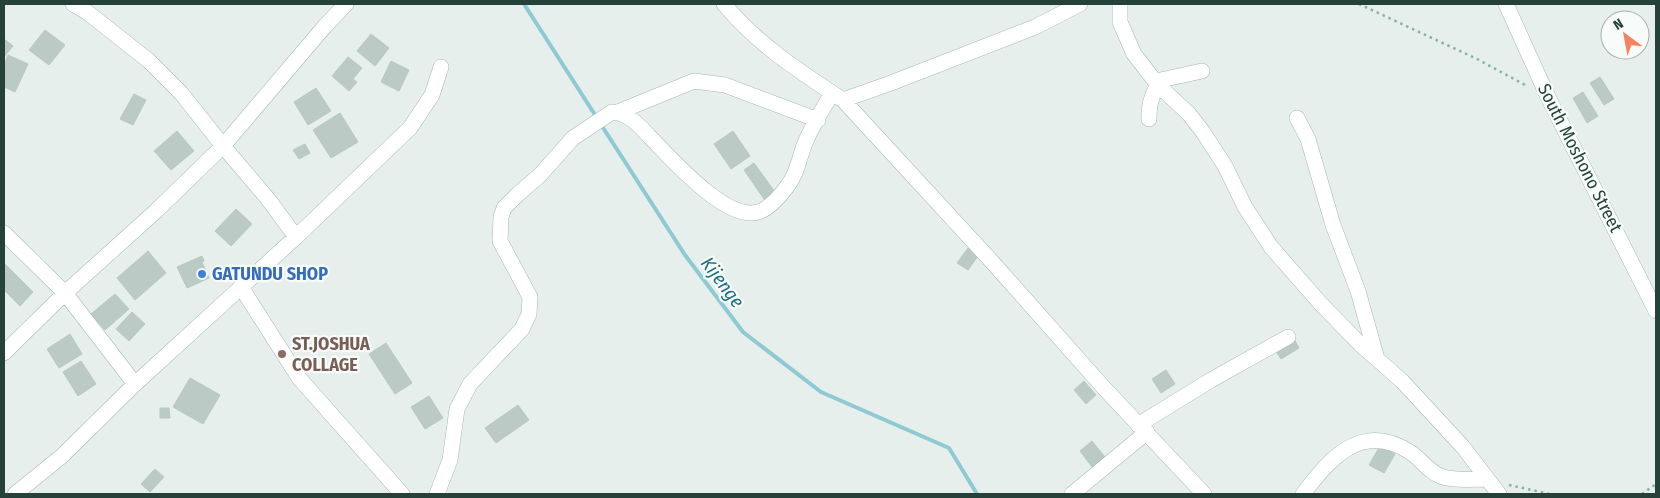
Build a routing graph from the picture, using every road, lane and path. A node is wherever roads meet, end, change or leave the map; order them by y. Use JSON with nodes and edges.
{"nodes":[{"id":1,"x":73,"y":4,"type":"edge"},
{"id":2,"x":346,"y":4,"type":"edge"},
{"id":3,"x":724,"y":4,"type":"edge"},
{"id":4,"x":1078,"y":4,"type":"edge"},
{"id":5,"x":1120,"y":4,"type":"edge"},
{"id":6,"x":1359,"y":4,"type":"edge"},
{"id":7,"x":1506,"y":4,"type":"edge"},
{"id":8,"x":441,"y":67,"type":"dead end"},
{"id":9,"x":1202,"y":71,"type":"dead end"},
{"id":10,"x":1157,"y":83,"type":"junction"},
{"id":11,"x":838,"y":96,"type":"junction"},
{"id":12,"x":1548,"y":97,"type":"junction"},
{"id":13,"x":615,"y":112,"type":"junction"},
{"id":14,"x":1297,"y":118,"type":"dead end"},
{"id":15,"x":1149,"y":119,"type":"dead end"},
{"id":16,"x":818,"y":120,"type":"junction"},
{"id":17,"x":223,"y":146,"type":"junction"},
{"id":18,"x":4,"y":233,"type":"edge"},
{"id":19,"x":296,"y":237,"type":"junction"},
{"id":20,"x":241,"y":286,"type":"junction"},
{"id":21,"x":65,"y":292,"type":"junction"},
{"id":22,"x":1656,"y":311,"type":"edge"},
{"id":23,"x":1288,"y":337,"type":"dead end"},
{"id":24,"x":4,"y":352,"type":"edge"},
{"id":25,"x":1377,"y":359,"type":"junction"},
{"id":26,"x":135,"y":384,"type":"junction"},
{"id":27,"x":1142,"y":428,"type":"junction"},
{"id":28,"x":1486,"y":479,"type":"junction"},
{"id":29,"x":1656,"y":484,"type":"edge"},
{"id":30,"x":16,"y":494,"type":"edge"},
{"id":31,"x":402,"y":494,"type":"edge"},
{"id":32,"x":438,"y":494,"type":"edge"},
{"id":33,"x":1072,"y":494,"type":"edge"},
{"id":34,"x":1204,"y":494,"type":"edge"},
{"id":35,"x":1303,"y":494,"type":"edge"},
{"id":36,"x":1499,"y":494,"type":"edge"},
{"id":37,"x":1550,"y":494,"type":"edge"},
{"id":38,"x":1642,"y":494,"type":"edge"}],
"edges":[{"from":1,"to":17,"type":"street"},
{"from":2,"to":17,"type":"street"},
{"from":3,"to":11,"type":"street"},
{"from":4,"to":11,"type":"street"},
{"from":5,"to":10,"type":"street"},
{"from":6,"to":12,"type":"path"},
{"from":7,"to":12,"type":"street","name":"South Moshono Street"},
{"from":8,"to":19,"type":"street"},
{"from":9,"to":10,"type":"street"},
{"from":10,"to":15,"type":"street"},
{"from":10,"to":25,"type":"street"},
{"from":11,"to":16,"type":"street"},
{"from":11,"to":27,"type":"street"},
{"from":12,"to":22,"type":"street","name":"South Moshono Street"},
{"from":13,"to":16,"type":"street"},
{"from":13,"to":16,"type":"street"},
{"from":13,"to":32,"type":"street"},
{"from":14,"to":25,"type":"street"},
{"from":17,"to":19,"type":"street"},
{"from":17,"to":21,"type":"street"},
{"from":18,"to":21,"type":"street"},
{"from":19,"to":20,"type":"street"},
{"from":20,"to":26,"type":"street"},
{"from":20,"to":31,"type":"street"},
{"from":21,"to":24,"type":"street"},
{"from":21,"to":26,"type":"street"},
{"from":23,"to":27,"type":"street"},
{"from":25,"to":28,"type":"street"},
{"from":26,"to":30,"type":"street"},
{"from":27,"to":33,"type":"street"},
{"from":27,"to":34,"type":"street"},
{"from":28,"to":35,"type":"street"},
{"from":28,"to":36,"type":"street"},
{"from":28,"to":37,"type":"path"},
{"from":29,"to":38,"type":"path"}]}
